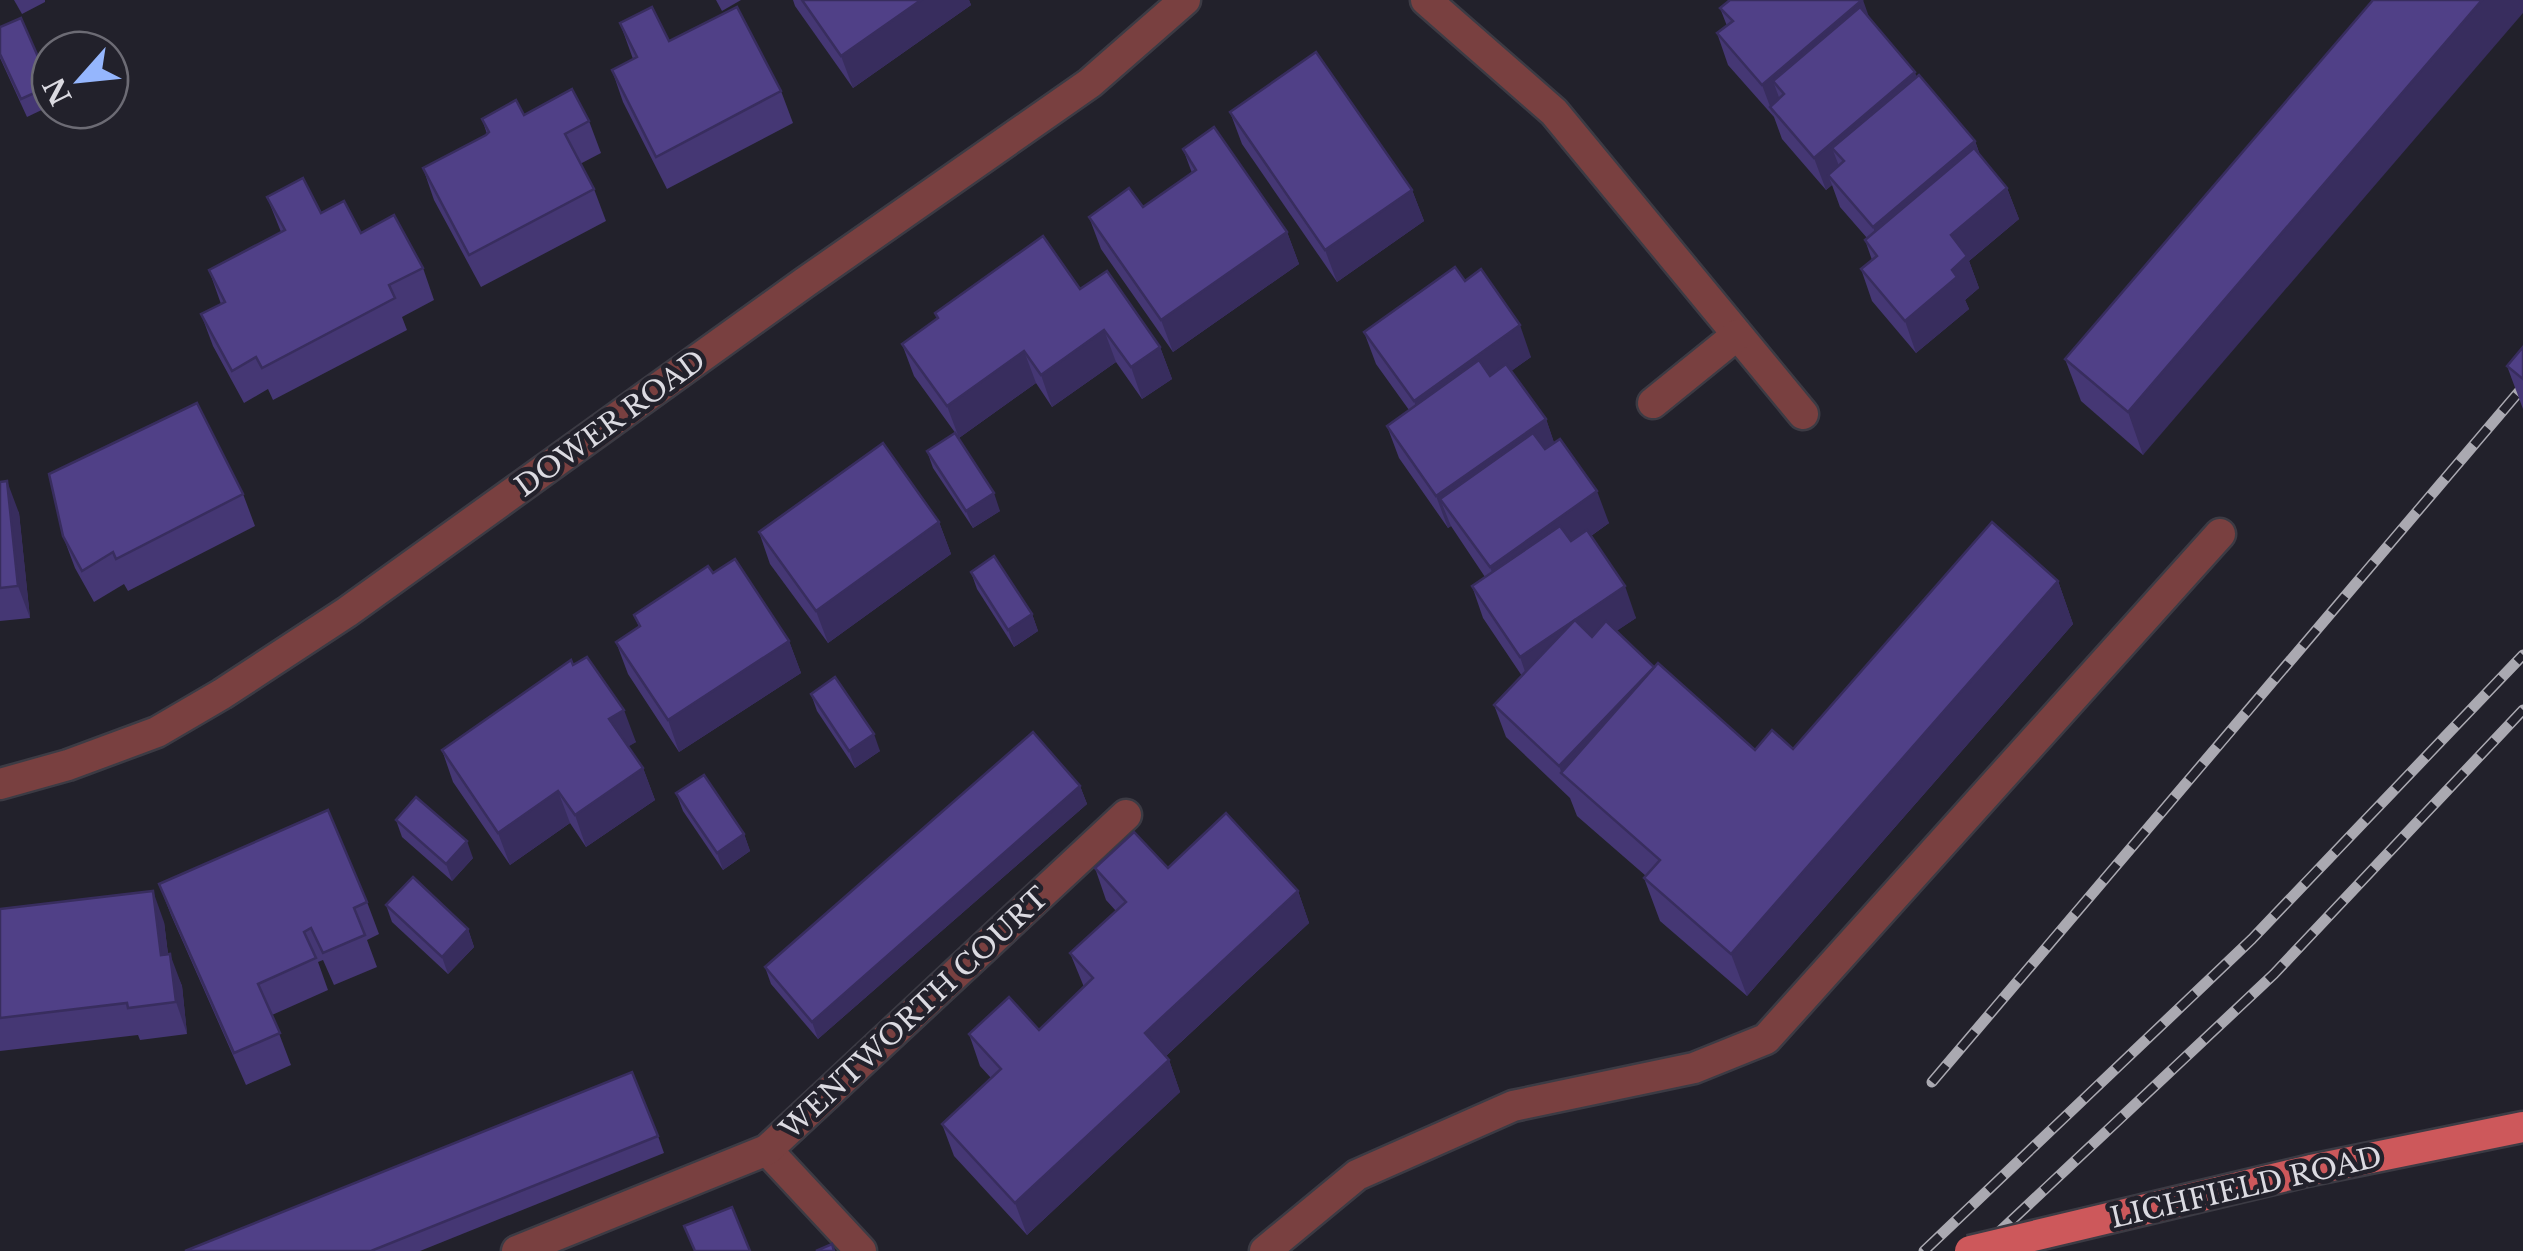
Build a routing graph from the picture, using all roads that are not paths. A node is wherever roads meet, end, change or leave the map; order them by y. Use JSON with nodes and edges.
{"nodes":[{"id":1,"x":1185,"y":0,"type":"edge"},
{"id":2,"x":1426,"y":0,"type":"edge"},
{"id":3,"x":1737,"y":336,"type":"junction"},
{"id":4,"x":1653,"y":403,"type":"dead end"},
{"id":5,"x":1803,"y":414,"type":"dead end"},
{"id":6,"x":2220,"y":534,"type":"dead end"},
{"id":7,"x":0,"y":784,"type":"edge"},
{"id":8,"x":1126,"y":815,"type":"dead end"},
{"id":9,"x":2523,"y":1127,"type":"edge"},
{"id":10,"x":767,"y":1150,"type":"junction"},
{"id":11,"x":517,"y":1251,"type":"edge"},
{"id":12,"x":861,"y":1251,"type":"edge"},
{"id":13,"x":1265,"y":1251,"type":"edge"},
{"id":14,"x":1970,"y":1251,"type":"edge"}],
"edges":[{"from":1,"to":7,"type":"street","name":"DOWER ROAD"},
{"from":2,"to":3,"type":"street"},
{"from":3,"to":4,"type":"street"},
{"from":3,"to":5,"type":"street"},
{"from":6,"to":13,"type":"street"},
{"from":8,"to":10,"type":"street","name":"WENTWORTH COURT"},
{"from":9,"to":14,"type":"main road","name":"LICHFIELD ROAD","bridge":true},
{"from":10,"to":11,"type":"street","name":"WENTWORTH COURT"},
{"from":10,"to":12,"type":"street"}]}
